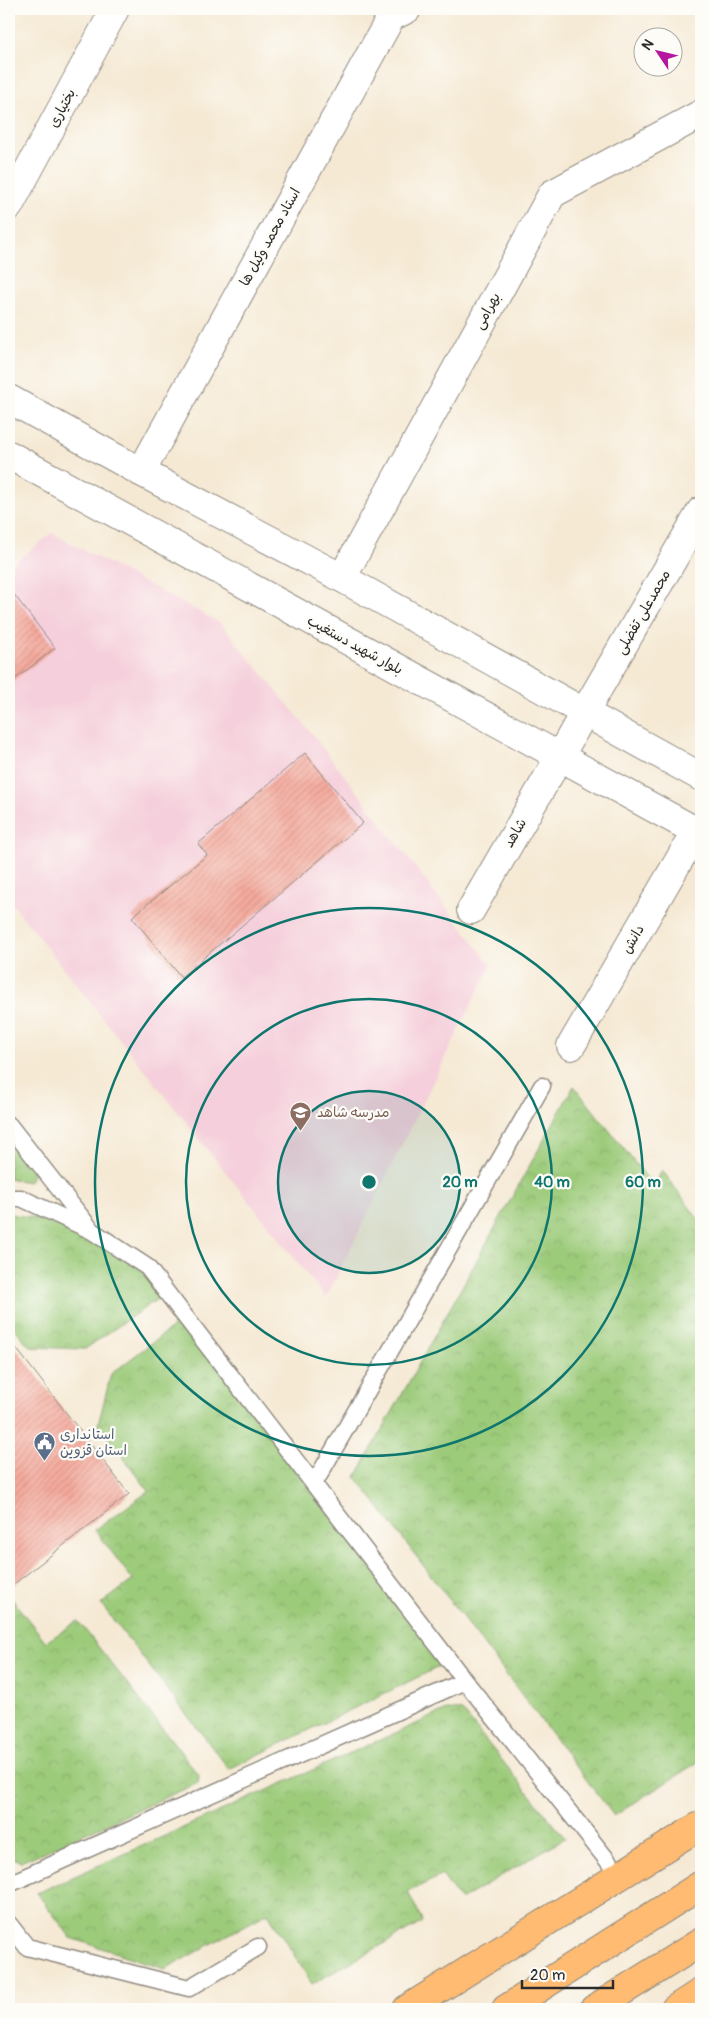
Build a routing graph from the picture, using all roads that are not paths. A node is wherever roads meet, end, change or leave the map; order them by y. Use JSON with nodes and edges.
{"nodes":[{"id":1,"x":115,"y":9,"type":"edge"},
{"id":2,"x":407,"y":9,"type":"edge"},
{"id":3,"x":701,"y":114,"type":"edge"},
{"id":4,"x":9,"y":206,"type":"edge"},
{"id":5,"x":9,"y":399,"type":"edge"},
{"id":6,"x":9,"y":455,"type":"edge"},
{"id":7,"x":141,"y":472,"type":"junction"},
{"id":8,"x":701,"y":511,"type":"edge"},
{"id":9,"x":342,"y":578,"type":"junction"},
{"id":10,"x":584,"y":713,"type":"junction"},
{"id":11,"x":560,"y":756,"type":"junction"},
{"id":12,"x":701,"y":777,"type":"edge"},
{"id":13,"x":699,"y":833,"type":"edge"},
{"id":14,"x":471,"y":910,"type":"dead end"},
{"id":15,"x":571,"y":1046,"type":"dead end"},
{"id":16,"x":542,"y":1086,"type":"dead end"},
{"id":17,"x":9,"y":1125,"type":"edge"},
{"id":18,"x":9,"y":1198,"type":"edge"},
{"id":19,"x":92,"y":1231,"type":"junction"},
{"id":20,"x":314,"y":1484,"type":"junction"},
{"id":21,"x":465,"y":1681,"type":"junction"},
{"id":22,"x":701,"y":1824,"type":"edge"},
{"id":23,"x":620,"y":1876,"type":"junction"},
{"id":24,"x":9,"y":1884,"type":"edge"},
{"id":25,"x":701,"y":1886,"type":"edge"},
{"id":26,"x":9,"y":1924,"type":"edge"},
{"id":27,"x":701,"y":1942,"type":"edge"},
{"id":28,"x":258,"y":1947,"type":"dead end"},
{"id":29,"x":701,"y":1992,"type":"edge"},
{"id":30,"x":407,"y":2009,"type":"edge"},
{"id":31,"x":506,"y":2009,"type":"edge"},
{"id":32,"x":594,"y":2009,"type":"edge"},
{"id":33,"x":675,"y":2009,"type":"edge"}],
"edges":[{"from":1,"to":4,"type":"street","name":"بختیاری"},
{"from":2,"to":7,"type":"street","name":"استاد محمد وکیل ها"},
{"from":3,"to":9,"type":"street","name":"بهرامی"},
{"from":5,"to":7,"type":"street"},
{"from":6,"to":11,"type":"street","name":"بلوار شهید دستغیب"},
{"from":7,"to":9,"type":"street"},
{"from":8,"to":10,"type":"street","name":"محمدعلی تفضلی"},
{"from":9,"to":10,"type":"street"},
{"from":10,"to":11,"type":"street","name":"محمدعلی تفضلی"},
{"from":10,"to":12,"type":"street"},
{"from":11,"to":13,"type":"street","name":"بلوار شهید دستغیب"},
{"from":11,"to":14,"type":"street","name":"شاهد"},
{"from":13,"to":15,"type":"street","name":"دانش"},
{"from":16,"to":20,"type":"lane"},
{"from":17,"to":19,"type":"lane"},
{"from":18,"to":19,"type":"lane"},
{"from":19,"to":20,"type":"lane"},
{"from":20,"to":21,"type":"lane"},
{"from":21,"to":23,"type":"lane"},
{"from":21,"to":24,"type":"lane"},
{"from":22,"to":23,"type":"main road"},
{"from":23,"to":30,"type":"main road"},
{"from":25,"to":31,"type":"main road"},
{"from":26,"to":28,"type":"lane"},
{"from":27,"to":32,"type":"main road"},
{"from":29,"to":33,"type":"main road"}]}
